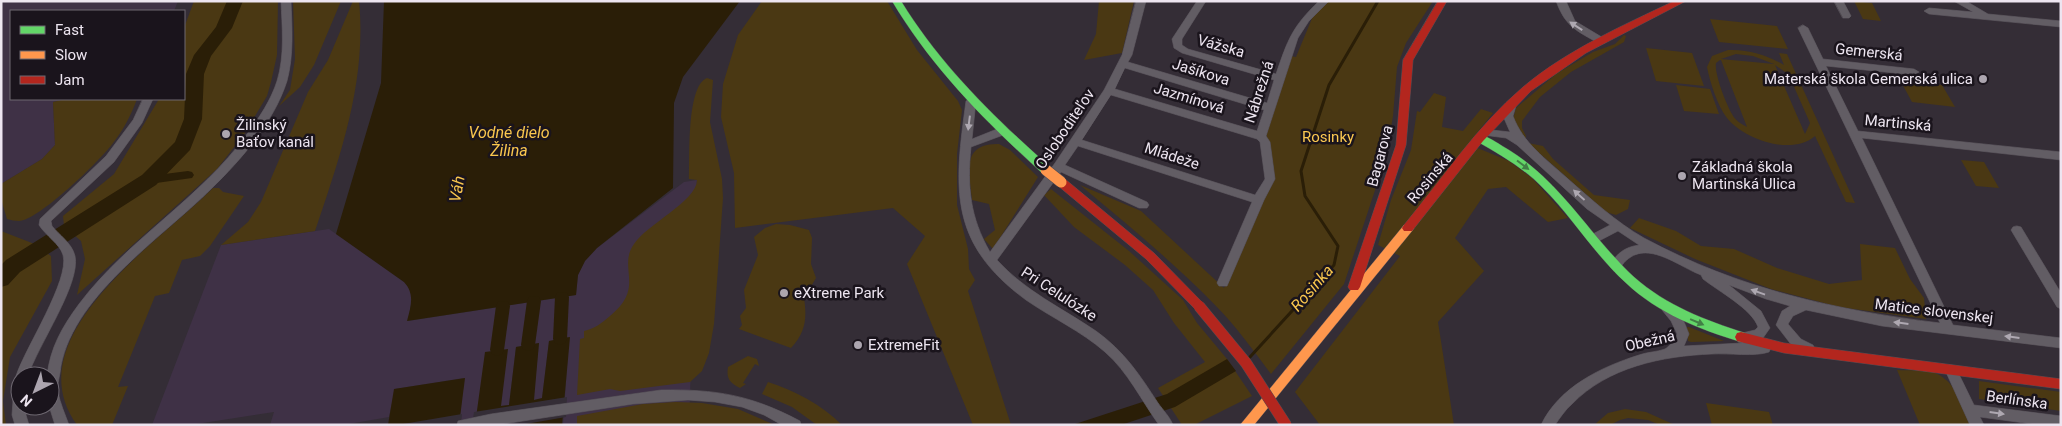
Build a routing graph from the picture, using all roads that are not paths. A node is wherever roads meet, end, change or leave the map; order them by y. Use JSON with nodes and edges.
{"nodes":[{"id":1,"x":286,"y":1,"type":"edge"},
{"id":2,"x":896,"y":1,"type":"edge"},
{"id":3,"x":1141,"y":1,"type":"edge"},
{"id":4,"x":1202,"y":1,"type":"edge"},
{"id":5,"x":1325,"y":1,"type":"edge"},
{"id":6,"x":1444,"y":1,"type":"edge"},
{"id":7,"x":1561,"y":1,"type":"edge"},
{"id":8,"x":1682,"y":1,"type":"edge"},
{"id":9,"x":1838,"y":1,"type":"edge"},
{"id":10,"x":1958,"y":1,"type":"edge"},
{"id":11,"x":1929,"y":11,"type":"dead end"},
{"id":12,"x":1846,"y":16,"type":"dead end"},
{"id":13,"x":1990,"y":17,"type":"junction"},
{"id":14,"x":2061,"y":24,"type":"edge"},
{"id":15,"x":1803,"y":28,"type":"dead end"},
{"id":16,"x":1602,"y":41,"type":"junction"},
{"id":17,"x":1820,"y":62,"type":"junction"},
{"id":18,"x":1123,"y":64,"type":"junction"},
{"id":19,"x":1914,"y":72,"type":"dead end"},
{"id":20,"x":1278,"y":78,"type":"junction"},
{"id":21,"x":1109,"y":91,"type":"junction"},
{"id":22,"x":148,"y":100,"type":"edge"},
{"id":23,"x":971,"y":101,"type":"junction"},
{"id":24,"x":1511,"y":106,"type":"junction"},
{"id":25,"x":1271,"y":108,"type":"junction"},
{"id":26,"x":1002,"y":131,"type":"junction"},
{"id":27,"x":1856,"y":134,"type":"junction"},
{"id":28,"x":1484,"y":135,"type":"junction"},
{"id":29,"x":1261,"y":136,"type":"junction"},
{"id":30,"x":1076,"y":142,"type":"junction"},
{"id":31,"x":1521,"y":142,"type":"junction"},
{"id":32,"x":966,"y":145,"type":"junction"},
{"id":33,"x":2061,"y":156,"type":"edge"},
{"id":34,"x":1060,"y":166,"type":"junction"},
{"id":35,"x":1258,"y":200,"type":"junction"},
{"id":36,"x":1142,"y":205,"type":"dead end"},
{"id":37,"x":1617,"y":226,"type":"junction"},
{"id":38,"x":2017,"y":230,"type":"dead end"},
{"id":39,"x":1593,"y":238,"type":"junction"},
{"id":40,"x":1662,"y":252,"type":"junction"},
{"id":41,"x":990,"y":262,"type":"junction"},
{"id":42,"x":1616,"y":265,"type":"junction"},
{"id":43,"x":1700,"y":270,"type":"junction"},
{"id":44,"x":1223,"y":283,"type":"dead end"},
{"id":45,"x":1352,"y":294,"type":"junction"},
{"id":46,"x":2061,"y":304,"type":"edge"},
{"id":47,"x":1662,"y":305,"type":"junction"},
{"id":48,"x":1804,"y":306,"type":"junction"},
{"id":49,"x":1949,"y":329,"type":"junction"},
{"id":50,"x":1742,"y":338,"type":"junction"},
{"id":51,"x":2061,"y":343,"type":"edge"},
{"id":52,"x":1784,"y":348,"type":"junction"},
{"id":53,"x":1671,"y":351,"type":"junction"},
{"id":54,"x":1813,"y":351,"type":"junction"},
{"id":55,"x":26,"y":366,"type":"edge"},
{"id":56,"x":1951,"y":370,"type":"junction"},
{"id":57,"x":2061,"y":384,"type":"edge"},
{"id":58,"x":1969,"y":410,"type":"junction"},
{"id":59,"x":1159,"y":419,"type":"edge"},
{"id":60,"x":2061,"y":422,"type":"edge"},
{"id":61,"x":62,"y":425,"type":"edge"},
{"id":62,"x":463,"y":425,"type":"edge"},
{"id":63,"x":795,"y":425,"type":"edge"},
{"id":64,"x":1167,"y":425,"type":"edge"},
{"id":65,"x":1246,"y":425,"type":"edge"},
{"id":66,"x":1286,"y":425,"type":"edge"},
{"id":67,"x":1547,"y":425,"type":"edge"},
{"id":68,"x":1976,"y":425,"type":"edge"}],
"edges":[{"from":1,"to":61,"type":"street"},
{"from":2,"to":23,"type":"street"},
{"from":3,"to":18,"type":"street","name":"Osloboditeľov"},
{"from":4,"to":20,"type":"street","name":"Vážska"},
{"from":5,"to":20,"type":"street","name":"Nábrežná"},
{"from":6,"to":45,"type":"street","name":"Bagarova"},
{"from":16,"to":7,"type":"street","one_way":true},
{"from":8,"to":16,"type":"street","name":"Rosinská"},
{"from":9,"to":12,"type":"street"},
{"from":10,"to":13,"type":"street"},
{"from":11,"to":13,"type":"street"},
{"from":13,"to":14,"type":"street"},
{"from":15,"to":17,"type":"street","name":"Gemerská"},
{"from":16,"to":24,"type":"street","name":"Rosinská"},
{"from":17,"to":19,"type":"street","name":"Gemerská"},
{"from":17,"to":27,"type":"street","name":"Gemerská"},
{"from":18,"to":21,"type":"street","name":"Osloboditeľov"},
{"from":18,"to":25,"type":"street","name":"Jašíkova"},
{"from":20,"to":25,"type":"street","name":"Nábrežná"},
{"from":21,"to":29,"type":"street","name":"Jazmínová"},
{"from":21,"to":30,"type":"street","name":"Osloboditeľov"},
{"from":22,"to":55,"type":"street"},
{"from":23,"to":26,"type":"street"},
{"from":23,"to":32,"type":"street","name":"Pri Celulózke","one_way":true},
{"from":24,"to":28,"type":"street","name":"Rosinská"},
{"from":24,"to":31,"type":"street","name":"Matice slovenskej"},
{"from":25,"to":29,"type":"street","name":"Nábrežná"},
{"from":26,"to":32,"type":"street"},
{"from":26,"to":66,"type":"street","bridge":true},
{"from":27,"to":33,"type":"street","name":"Martinská"},
{"from":27,"to":49,"type":"street","name":"Martinská"},
{"from":28,"to":31,"type":"street","name":"Matice slovenskej"},
{"from":28,"to":39,"type":"street","one_way":true},
{"from":28,"to":45,"type":"street","name":"Rosinská"},
{"from":29,"to":35,"type":"street","name":"Nábrežná"},
{"from":30,"to":34,"type":"street","name":"Osloboditeľov"},
{"from":30,"to":35,"type":"street","name":"Mládeže"},
{"from":37,"to":31,"type":"street","name":"Matice slovenskej","one_way":true},
{"from":32,"to":41,"type":"street","name":"Pri Celulózke"},
{"from":34,"to":36,"type":"street"},
{"from":34,"to":41,"type":"street","name":"Osloboditeľov"},
{"from":35,"to":44,"type":"street","name":"Nábrežná"},
{"from":37,"to":39,"type":"street"},
{"from":37,"to":40,"type":"street","name":"Matice slovenskej"},
{"from":38,"to":46,"type":"street"},
{"from":39,"to":42,"type":"street"},
{"from":40,"to":42,"type":"street","name":"Matice slovenskej"},
{"from":40,"to":43,"type":"street","name":"Matice slovenskej"},
{"from":41,"to":59,"type":"street","name":"Pri Celulózke"},
{"from":42,"to":47,"type":"street"},
{"from":48,"to":43,"type":"street","name":"Matice slovenskej","one_way":true},
{"from":43,"to":50,"type":"street","name":"Matice slovenskej"},
{"from":45,"to":65,"type":"street","name":"Rosinská"},
{"from":47,"to":50,"type":"street","one_way":true},
{"from":47,"to":53,"type":"street"},
{"from":49,"to":48,"type":"street","name":"Matice slovenskej","one_way":true},
{"from":48,"to":54,"type":"street"},
{"from":51,"to":49,"type":"street","name":"Matice slovenskej","one_way":true},
{"from":50,"to":52,"type":"street"},
{"from":52,"to":53,"type":"street","name":"Obežná"},
{"from":52,"to":54,"type":"street"},
{"from":53,"to":67,"type":"street","name":"Obežná"},
{"from":54,"to":56,"type":"street"},
{"from":56,"to":57,"type":"street"},
{"from":56,"to":58,"type":"street"},
{"from":58,"to":60,"type":"street","name":"Berlínska","one_way":true},
{"from":58,"to":68,"type":"street"},
{"from":59,"to":64,"type":"street"},
{"from":62,"to":63,"type":"street"}]}
